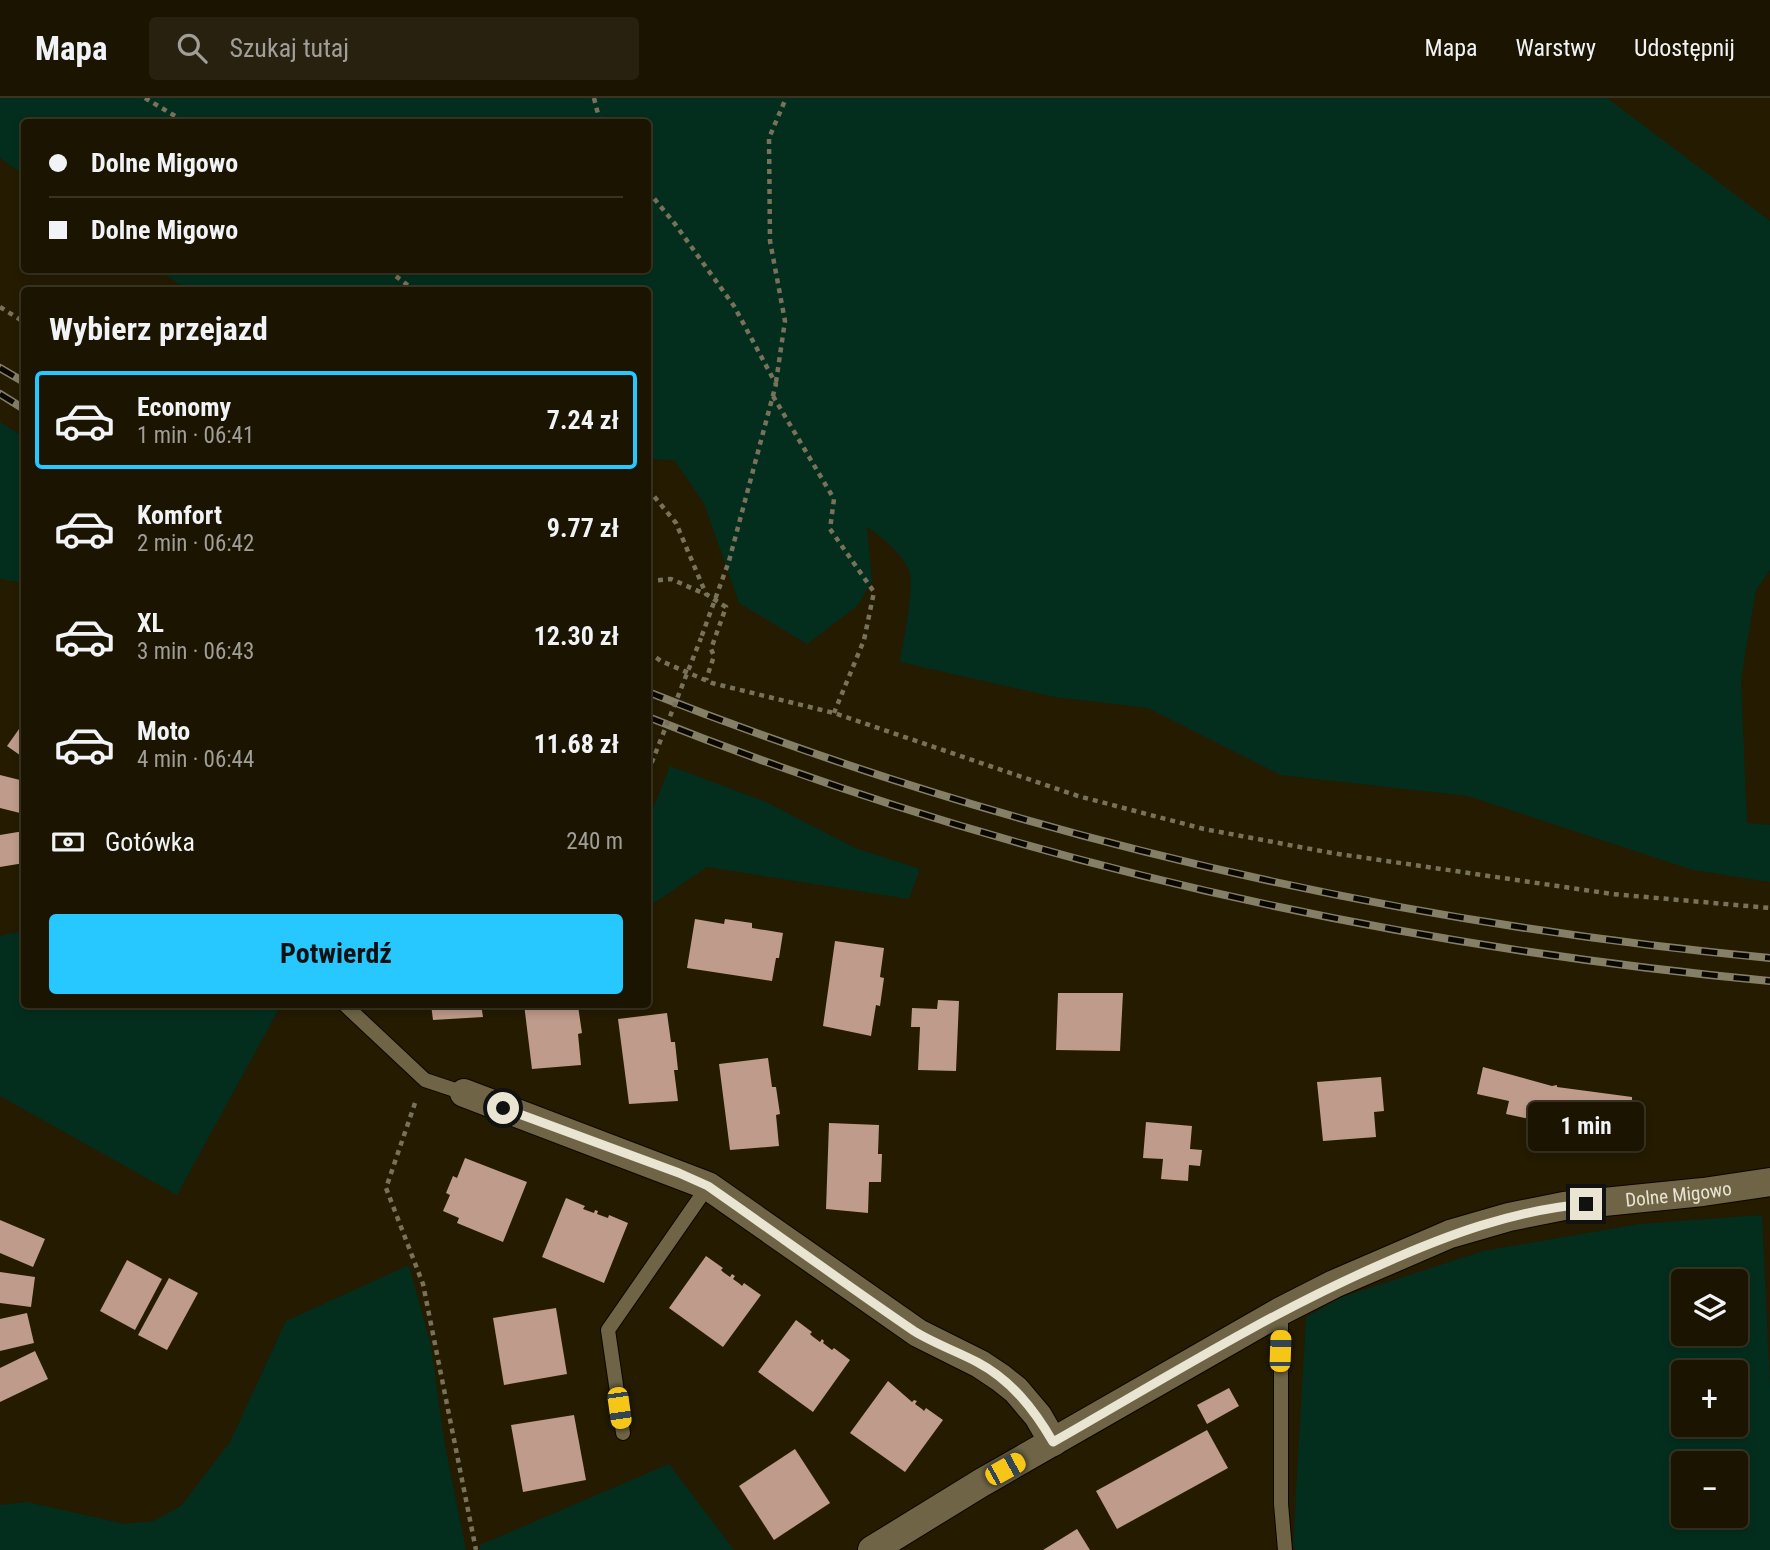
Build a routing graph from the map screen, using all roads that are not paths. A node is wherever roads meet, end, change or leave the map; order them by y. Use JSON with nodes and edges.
{"nodes":[{"id":1,"x":348,"y":1008,"type":"edge"},
{"id":2,"x":464,"y":1093,"type":"joint"},
{"id":3,"x":1770,"y":1182,"type":"edge"},
{"id":4,"x":708,"y":1186,"type":"junction"},
{"id":5,"x":1281,"y":1311,"type":"junction"},
{"id":6,"x":623,"y":1433,"type":"dead end"},
{"id":7,"x":1053,"y":1442,"type":"junction"},
{"id":8,"x":872,"y":1550,"type":"edge"},
{"id":9,"x":1285,"y":1550,"type":"edge"}],
"edges":[{"from":1,"to":2,"type":"lane"},
{"from":2,"to":4,"type":"street"},
{"from":3,"to":5,"type":"street","name":"Dolne Migowo"},
{"from":4,"to":6,"type":"lane"},
{"from":4,"to":7,"type":"street"},
{"from":5,"to":7,"type":"street","name":"Dolne Migowo"},
{"from":5,"to":9,"type":"lane"},
{"from":7,"to":8,"type":"street","name":"Dolne Migowo"}]}
